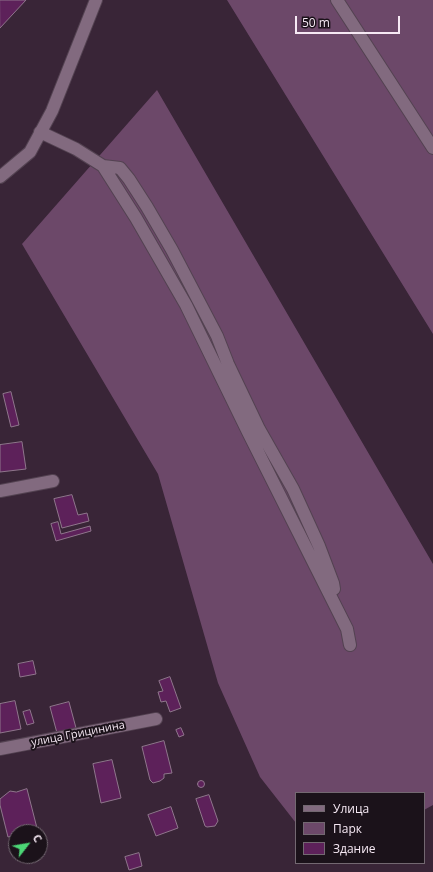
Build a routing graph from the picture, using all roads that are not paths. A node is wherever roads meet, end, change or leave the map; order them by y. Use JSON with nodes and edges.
{"nodes":[{"id":1,"x":96,"y":0,"type":"edge"},
{"id":2,"x":337,"y":0,"type":"edge"},
{"id":3,"x":40,"y":132,"type":"junction"},
{"id":4,"x":433,"y":148,"type":"edge"},
{"id":5,"x":0,"y":177,"type":"edge"},
{"id":6,"x":53,"y":481,"type":"dead end"},
{"id":7,"x":0,"y":491,"type":"edge"},
{"id":8,"x":350,"y":645,"type":"dead end"},
{"id":9,"x":156,"y":719,"type":"dead end"},
{"id":10,"x":0,"y":749,"type":"edge"}],
"edges":[{"from":1,"to":3,"type":"street"},
{"from":2,"to":4,"type":"street"},
{"from":3,"to":5,"type":"street"},
{"from":3,"to":8,"type":"street"},
{"from":6,"to":7,"type":"street"},
{"from":9,"to":10,"type":"street","name":"улица Грицинина"}]}
